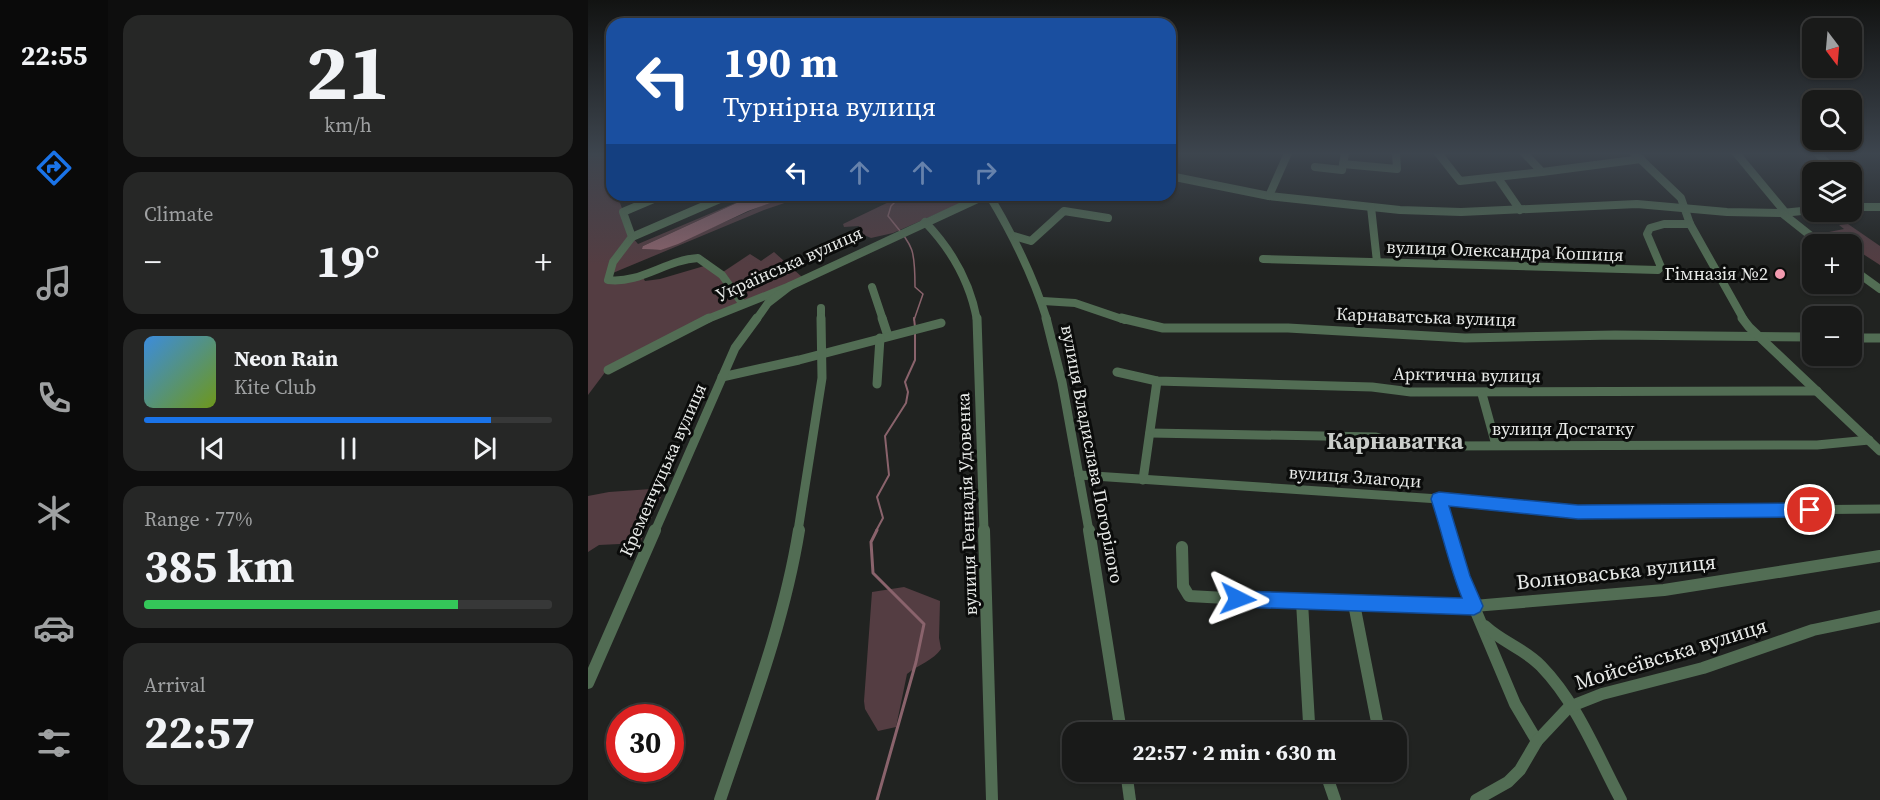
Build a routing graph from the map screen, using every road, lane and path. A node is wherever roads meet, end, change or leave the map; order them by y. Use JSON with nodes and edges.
{"nodes":[{"id":1,"x":1239,"y":190,"type":"edge"},
{"id":2,"x":1272,"y":190,"type":"edge"},
{"id":3,"x":1506,"y":190,"type":"edge"},
{"id":4,"x":1675,"y":190,"type":"edge"},
{"id":5,"x":1766,"y":190,"type":"edge"},
{"id":6,"x":1269,"y":196,"type":"junction"},
{"id":7,"x":649,"y":201,"type":"edge"},
{"id":8,"x":715,"y":201,"type":"edge"},
{"id":9,"x":973,"y":201,"type":"edge"},
{"id":10,"x":991,"y":201,"type":"edge"},
{"id":11,"x":1862,"y":206,"type":"edge"},
{"id":12,"x":1371,"y":207,"type":"junction"},
{"id":13,"x":1880,"y":207,"type":"edge"},
{"id":14,"x":1686,"y":208,"type":"junction"},
{"id":15,"x":1520,"y":210,"type":"junction"},
{"id":16,"x":1802,"y":211,"type":"edge"},
{"id":17,"x":1783,"y":212,"type":"junction"},
{"id":18,"x":1108,"y":218,"type":"dead end"},
{"id":19,"x":926,"y":222,"type":"junction"},
{"id":20,"x":1690,"y":224,"type":"junction"},
{"id":21,"x":1809,"y":234,"type":"edge"},
{"id":22,"x":1014,"y":236,"type":"junction"},
{"id":23,"x":632,"y":237,"type":"junction"},
{"id":24,"x":1263,"y":259,"type":"dead end"},
{"id":25,"x":1377,"y":262,"type":"junction"},
{"id":26,"x":1862,"y":276,"type":"edge"},
{"id":27,"x":790,"y":286,"type":"junction"},
{"id":28,"x":872,"y":287,"type":"dead end"},
{"id":29,"x":1880,"y":289,"type":"edge"},
{"id":30,"x":1043,"y":301,"type":"junction"},
{"id":31,"x":742,"y":303,"type":"junction"},
{"id":32,"x":821,"y":308,"type":"dead end"},
{"id":33,"x":941,"y":323,"type":"dead end"},
{"id":34,"x":1760,"y":336,"type":"junction"},
{"id":35,"x":884,"y":337,"type":"junction"},
{"id":36,"x":1802,"y":337,"type":"edge"},
{"id":37,"x":1862,"y":338,"type":"edge"},
{"id":38,"x":1880,"y":338,"type":"edge"},
{"id":39,"x":820,"y":354,"type":"junction"},
{"id":40,"x":608,"y":370,"type":"dead end"},
{"id":41,"x":1117,"y":372,"type":"dead end"},
{"id":42,"x":722,"y":377,"type":"junction"},
{"id":43,"x":1157,"y":381,"type":"junction"},
{"id":44,"x":877,"y":384,"type":"dead end"},
{"id":45,"x":1817,"y":391,"type":"junction"},
{"id":46,"x":1482,"y":394,"type":"junction"},
{"id":47,"x":1150,"y":434,"type":"junction"},
{"id":48,"x":1869,"y":441,"type":"junction"},
{"id":49,"x":1496,"y":445,"type":"junction"},
{"id":50,"x":1880,"y":451,"type":"edge"},
{"id":51,"x":1079,"y":475,"type":"junction"},
{"id":52,"x":1143,"y":480,"type":"junction"},
{"id":53,"x":1439,"y":499,"type":"junction"},
{"id":54,"x":1880,"y":509,"type":"edge"},
{"id":55,"x":1182,"y":547,"type":"dead end"},
{"id":56,"x":1880,"y":556,"type":"edge"},
{"id":57,"x":1302,"y":602,"type":"junction"},
{"id":58,"x":1354,"y":604,"type":"junction"},
{"id":59,"x":1474,"y":606,"type":"junction"},
{"id":60,"x":1880,"y":616,"type":"edge"},
{"id":61,"x":1480,"y":621,"type":"junction"},
{"id":62,"x":588,"y":683,"type":"edge"},
{"id":63,"x":1569,"y":707,"type":"junction"},
{"id":64,"x":1120,"y":722,"type":"edge"},
{"id":65,"x":1309,"y":722,"type":"edge"},
{"id":66,"x":1377,"y":722,"type":"edge"},
{"id":67,"x":1537,"y":741,"type":"junction"},
{"id":68,"x":1128,"y":782,"type":"edge"},
{"id":69,"x":1329,"y":782,"type":"edge"},
{"id":70,"x":720,"y":800,"type":"edge"},
{"id":71,"x":992,"y":800,"type":"edge"},
{"id":72,"x":1130,"y":800,"type":"edge"},
{"id":73,"x":1335,"y":800,"type":"edge"},
{"id":74,"x":1476,"y":800,"type":"edge"},
{"id":75,"x":1621,"y":800,"type":"edge"}],
"edges":[{"from":1,"to":6,"type":"street"},
{"from":2,"to":6,"type":"street"},
{"from":3,"to":15,"type":"street"},
{"from":4,"to":14,"type":"street"},
{"from":5,"to":17,"type":"street"},
{"from":6,"to":12,"type":"street"},
{"from":7,"to":23,"type":"street"},
{"from":8,"to":23,"type":"street"},
{"from":9,"to":19,"type":"street","name":"Українська вулиця"},
{"from":10,"to":22,"type":"street","name":"вулиця Владислава Погорілого"},
{"from":11,"to":13,"type":"street"},
{"from":12,"to":15,"type":"street"},
{"from":12,"to":25,"type":"street"},
{"from":14,"to":15,"type":"street"},
{"from":14,"to":17,"type":"street"},
{"from":14,"to":20,"type":"street"},
{"from":16,"to":17,"type":"street"},
{"from":17,"to":21,"type":"street"},
{"from":18,"to":22,"type":"street"},
{"from":19,"to":27,"type":"street","name":"Українська вулиця"},
{"from":19,"to":71,"type":"street","name":"вулиця Геннадія Удовенка"},
{"from":20,"to":25,"type":"street","name":"вулиця Олександра Кошиця"},
{"from":20,"to":34,"type":"street"},
{"from":22,"to":30,"type":"street","name":"вулиця Владислава Погорілого"},
{"from":23,"to":31,"type":"street"},
{"from":24,"to":25,"type":"street","name":"вулиця Олександра Кошиця"},
{"from":26,"to":29,"type":"street"},
{"from":27,"to":31,"type":"street","name":"Українська вулиця"},
{"from":27,"to":42,"type":"street","name":"Кременчуцька вулиця"},
{"from":28,"to":35,"type":"street"},
{"from":30,"to":34,"type":"street","name":"Карнаватська вулиця"},
{"from":30,"to":51,"type":"street","name":"вулиця Владислава Погорілого"},
{"from":31,"to":40,"type":"street","name":"Українська вулиця"},
{"from":32,"to":39,"type":"street"},
{"from":33,"to":35,"type":"street"},
{"from":34,"to":36,"type":"street","name":"Карнаватська вулиця"},
{"from":34,"to":45,"type":"street"},
{"from":35,"to":39,"type":"street"},
{"from":35,"to":44,"type":"street"},
{"from":37,"to":38,"type":"street"},
{"from":39,"to":42,"type":"street"},
{"from":39,"to":70,"type":"street"},
{"from":41,"to":43,"type":"street","name":"Арктична вулиця"},
{"from":42,"to":62,"type":"street","name":"Кременчуцька вулиця"},
{"from":43,"to":46,"type":"street","name":"Арктична вулиця"},
{"from":43,"to":47,"type":"street"},
{"from":45,"to":46,"type":"street","name":"Арктична вулиця"},
{"from":45,"to":48,"type":"street"},
{"from":46,"to":49,"type":"street"},
{"from":47,"to":49,"type":"street","name":"вулиця Достатку"},
{"from":47,"to":52,"type":"street"},
{"from":48,"to":49,"type":"street","name":"вулиця Достатку"},
{"from":48,"to":50,"type":"street"},
{"from":51,"to":52,"type":"street","name":"вулиця Злагоди"},
{"from":51,"to":64,"type":"street","name":"вулиця Владислава Погорілого"},
{"from":52,"to":53,"type":"street","name":"вулиця Злагоди"},
{"from":53,"to":54,"type":"street","name":"вулиця Злагоди"},
{"from":53,"to":59,"type":"street"},
{"from":55,"to":57,"type":"street","name":"Волноваська вулиця"},
{"from":56,"to":59,"type":"street","name":"Волноваська вулиця"},
{"from":57,"to":58,"type":"street","name":"Волноваська вулиця"},
{"from":57,"to":65,"type":"street"},
{"from":58,"to":59,"type":"street","name":"Волноваська вулиця"},
{"from":58,"to":66,"type":"street"},
{"from":59,"to":61,"type":"street"},
{"from":60,"to":63,"type":"street","name":"Мойсеївська вулиця"},
{"from":61,"to":63,"type":"street"},
{"from":61,"to":67,"type":"street"},
{"from":63,"to":67,"type":"street","name":"Мойсеївська вулиця"},
{"from":63,"to":75,"type":"street"},
{"from":67,"to":74,"type":"street","name":"Мойсеївська вулиця"},
{"from":68,"to":72,"type":"street"},
{"from":69,"to":73,"type":"street"}]}
